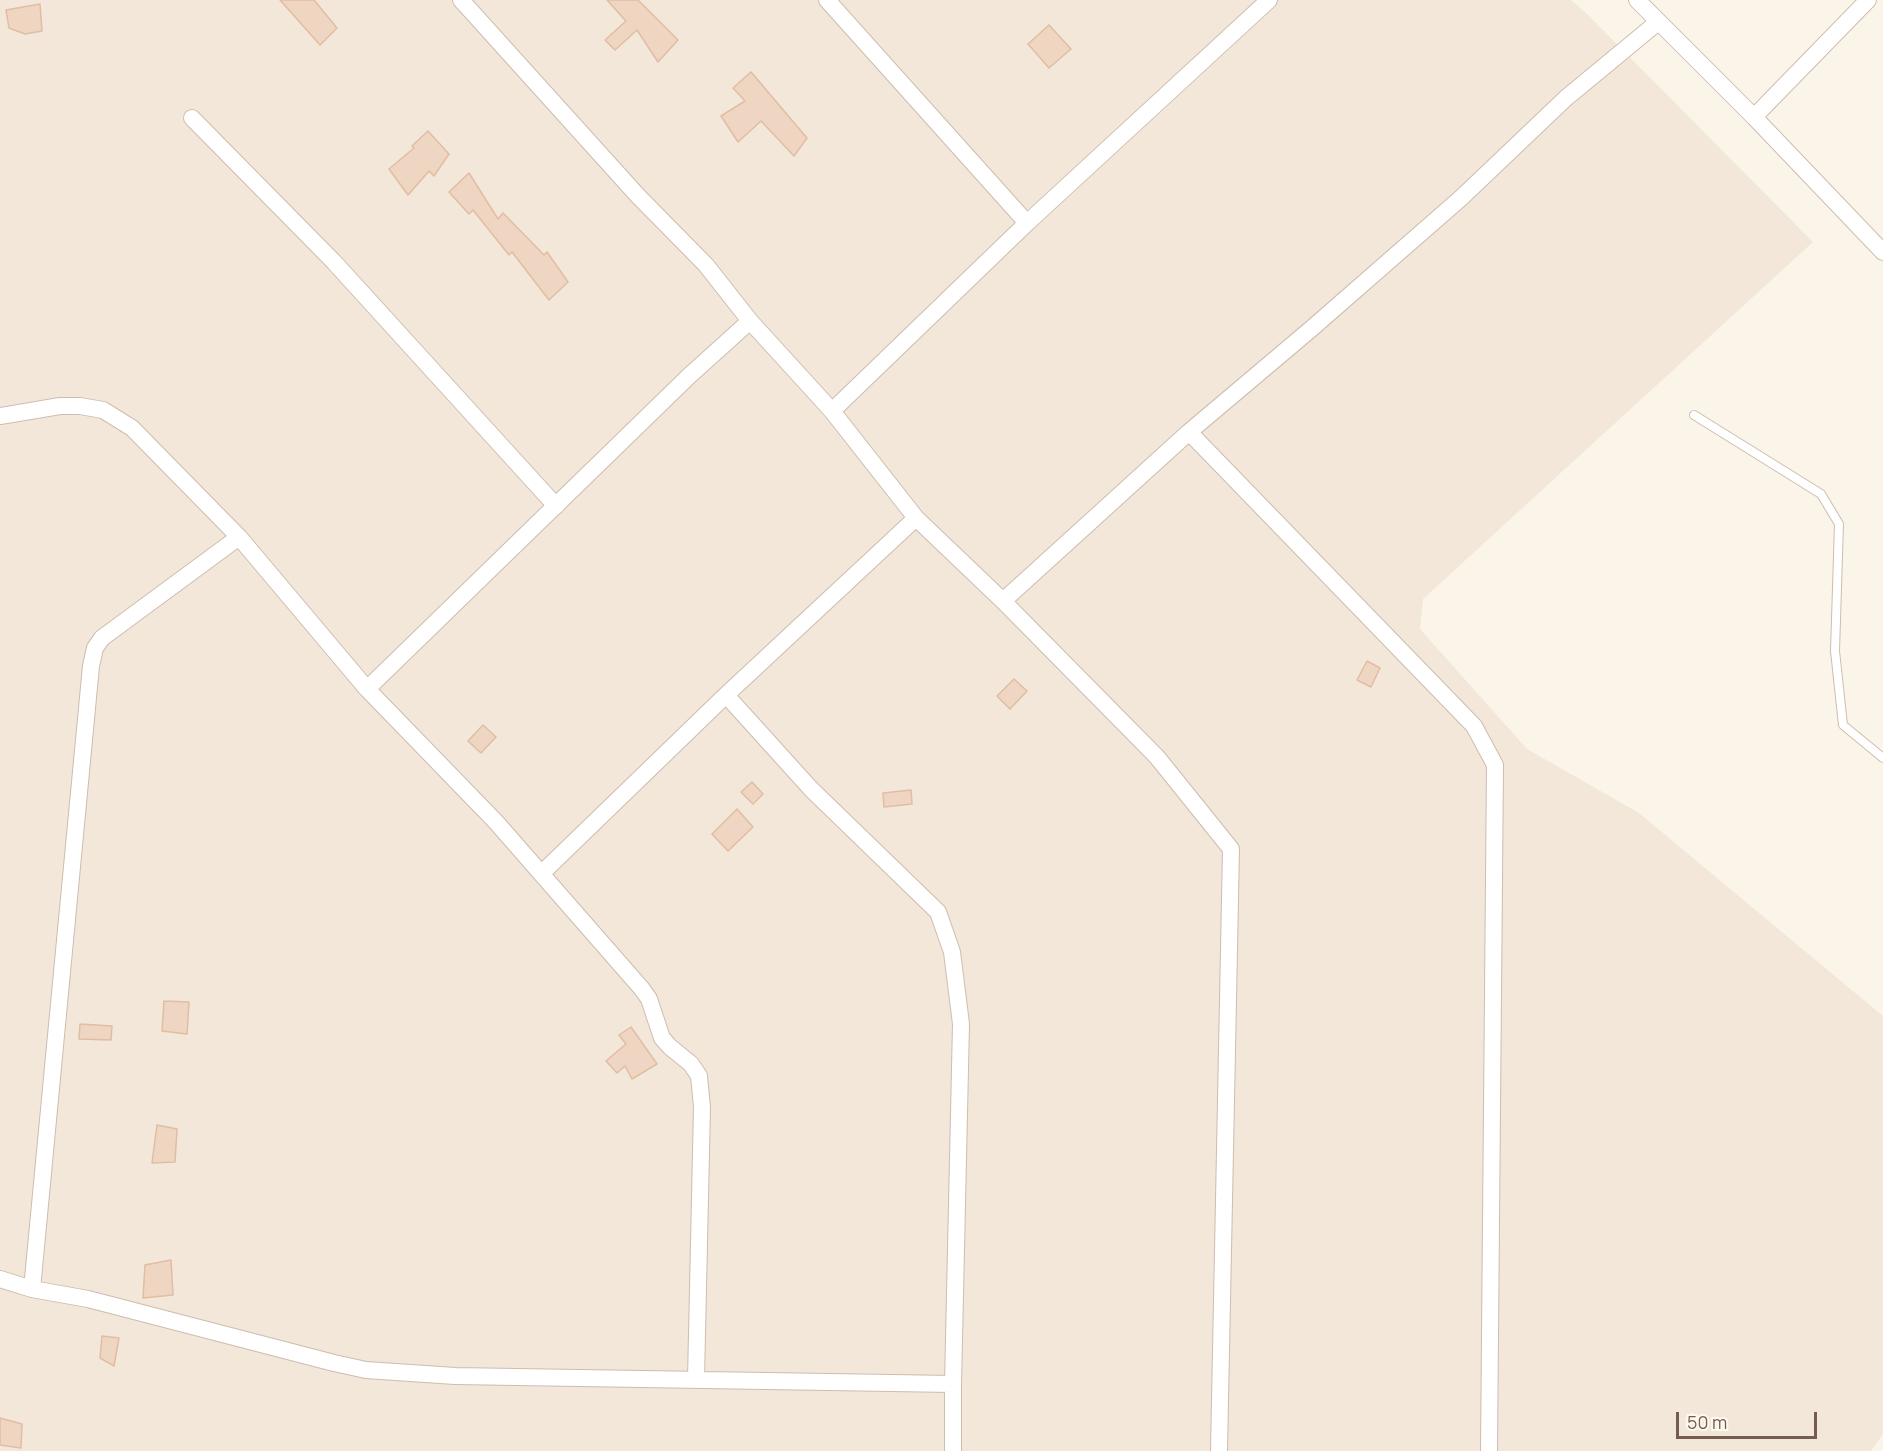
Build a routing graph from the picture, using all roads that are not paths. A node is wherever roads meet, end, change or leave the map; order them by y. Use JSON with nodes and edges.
{"nodes":[{"id":1,"x":461,"y":0,"type":"edge"},
{"id":2,"x":827,"y":0,"type":"edge"},
{"id":3,"x":1269,"y":0,"type":"edge"},
{"id":4,"x":1637,"y":0,"type":"edge"},
{"id":5,"x":1869,"y":0,"type":"edge"},
{"id":6,"x":1658,"y":22,"type":"junction"},
{"id":7,"x":1755,"y":117,"type":"junction"},
{"id":8,"x":192,"y":118,"type":"dead end"},
{"id":9,"x":1027,"y":223,"type":"junction"},
{"id":10,"x":1883,"y":252,"type":"edge"},
{"id":11,"x":750,"y":321,"type":"junction"},
{"id":12,"x":832,"y":411,"type":"junction"},
{"id":13,"x":1694,"y":415,"type":"dead end"},
{"id":14,"x":0,"y":416,"type":"edge"},
{"id":15,"x":1189,"y":432,"type":"junction"},
{"id":16,"x":556,"y":506,"type":"junction"},
{"id":17,"x":916,"y":518,"type":"junction"},
{"id":18,"x":239,"y":537,"type":"junction"},
{"id":19,"x":1003,"y":601,"type":"junction"},
{"id":20,"x":367,"y":688,"type":"junction"},
{"id":21,"x":726,"y":695,"type":"junction"},
{"id":22,"x":1883,"y":758,"type":"edge"},
{"id":23,"x":542,"y":873,"type":"junction"},
{"id":24,"x":0,"y":1279,"type":"edge"},
{"id":25,"x":32,"y":1289,"type":"junction"},
{"id":26,"x":696,"y":1379,"type":"junction"},
{"id":27,"x":953,"y":1384,"type":"junction"},
{"id":28,"x":953,"y":1451,"type":"edge"},
{"id":29,"x":1219,"y":1451,"type":"edge"},
{"id":30,"x":1489,"y":1451,"type":"edge"}],
"edges":[{"from":1,"to":11,"type":"street"},
{"from":2,"to":9,"type":"street"},
{"from":3,"to":9,"type":"street"},
{"from":4,"to":6,"type":"street"},
{"from":5,"to":7,"type":"street"},
{"from":6,"to":7,"type":"street"},
{"from":6,"to":15,"type":"street"},
{"from":7,"to":10,"type":"street"},
{"from":8,"to":16,"type":"street"},
{"from":9,"to":12,"type":"street"},
{"from":11,"to":12,"type":"street"},
{"from":11,"to":16,"type":"street"},
{"from":12,"to":17,"type":"street"},
{"from":13,"to":22,"type":"lane"},
{"from":14,"to":18,"type":"street"},
{"from":15,"to":19,"type":"street"},
{"from":15,"to":30,"type":"street"},
{"from":16,"to":20,"type":"street"},
{"from":17,"to":19,"type":"street"},
{"from":17,"to":21,"type":"street"},
{"from":18,"to":20,"type":"street"},
{"from":18,"to":25,"type":"street"},
{"from":19,"to":29,"type":"street"},
{"from":20,"to":23,"type":"street"},
{"from":21,"to":23,"type":"street"},
{"from":21,"to":27,"type":"street"},
{"from":23,"to":26,"type":"street"},
{"from":24,"to":25,"type":"street"},
{"from":25,"to":26,"type":"street"},
{"from":26,"to":27,"type":"street"},
{"from":27,"to":28,"type":"street"}]}
